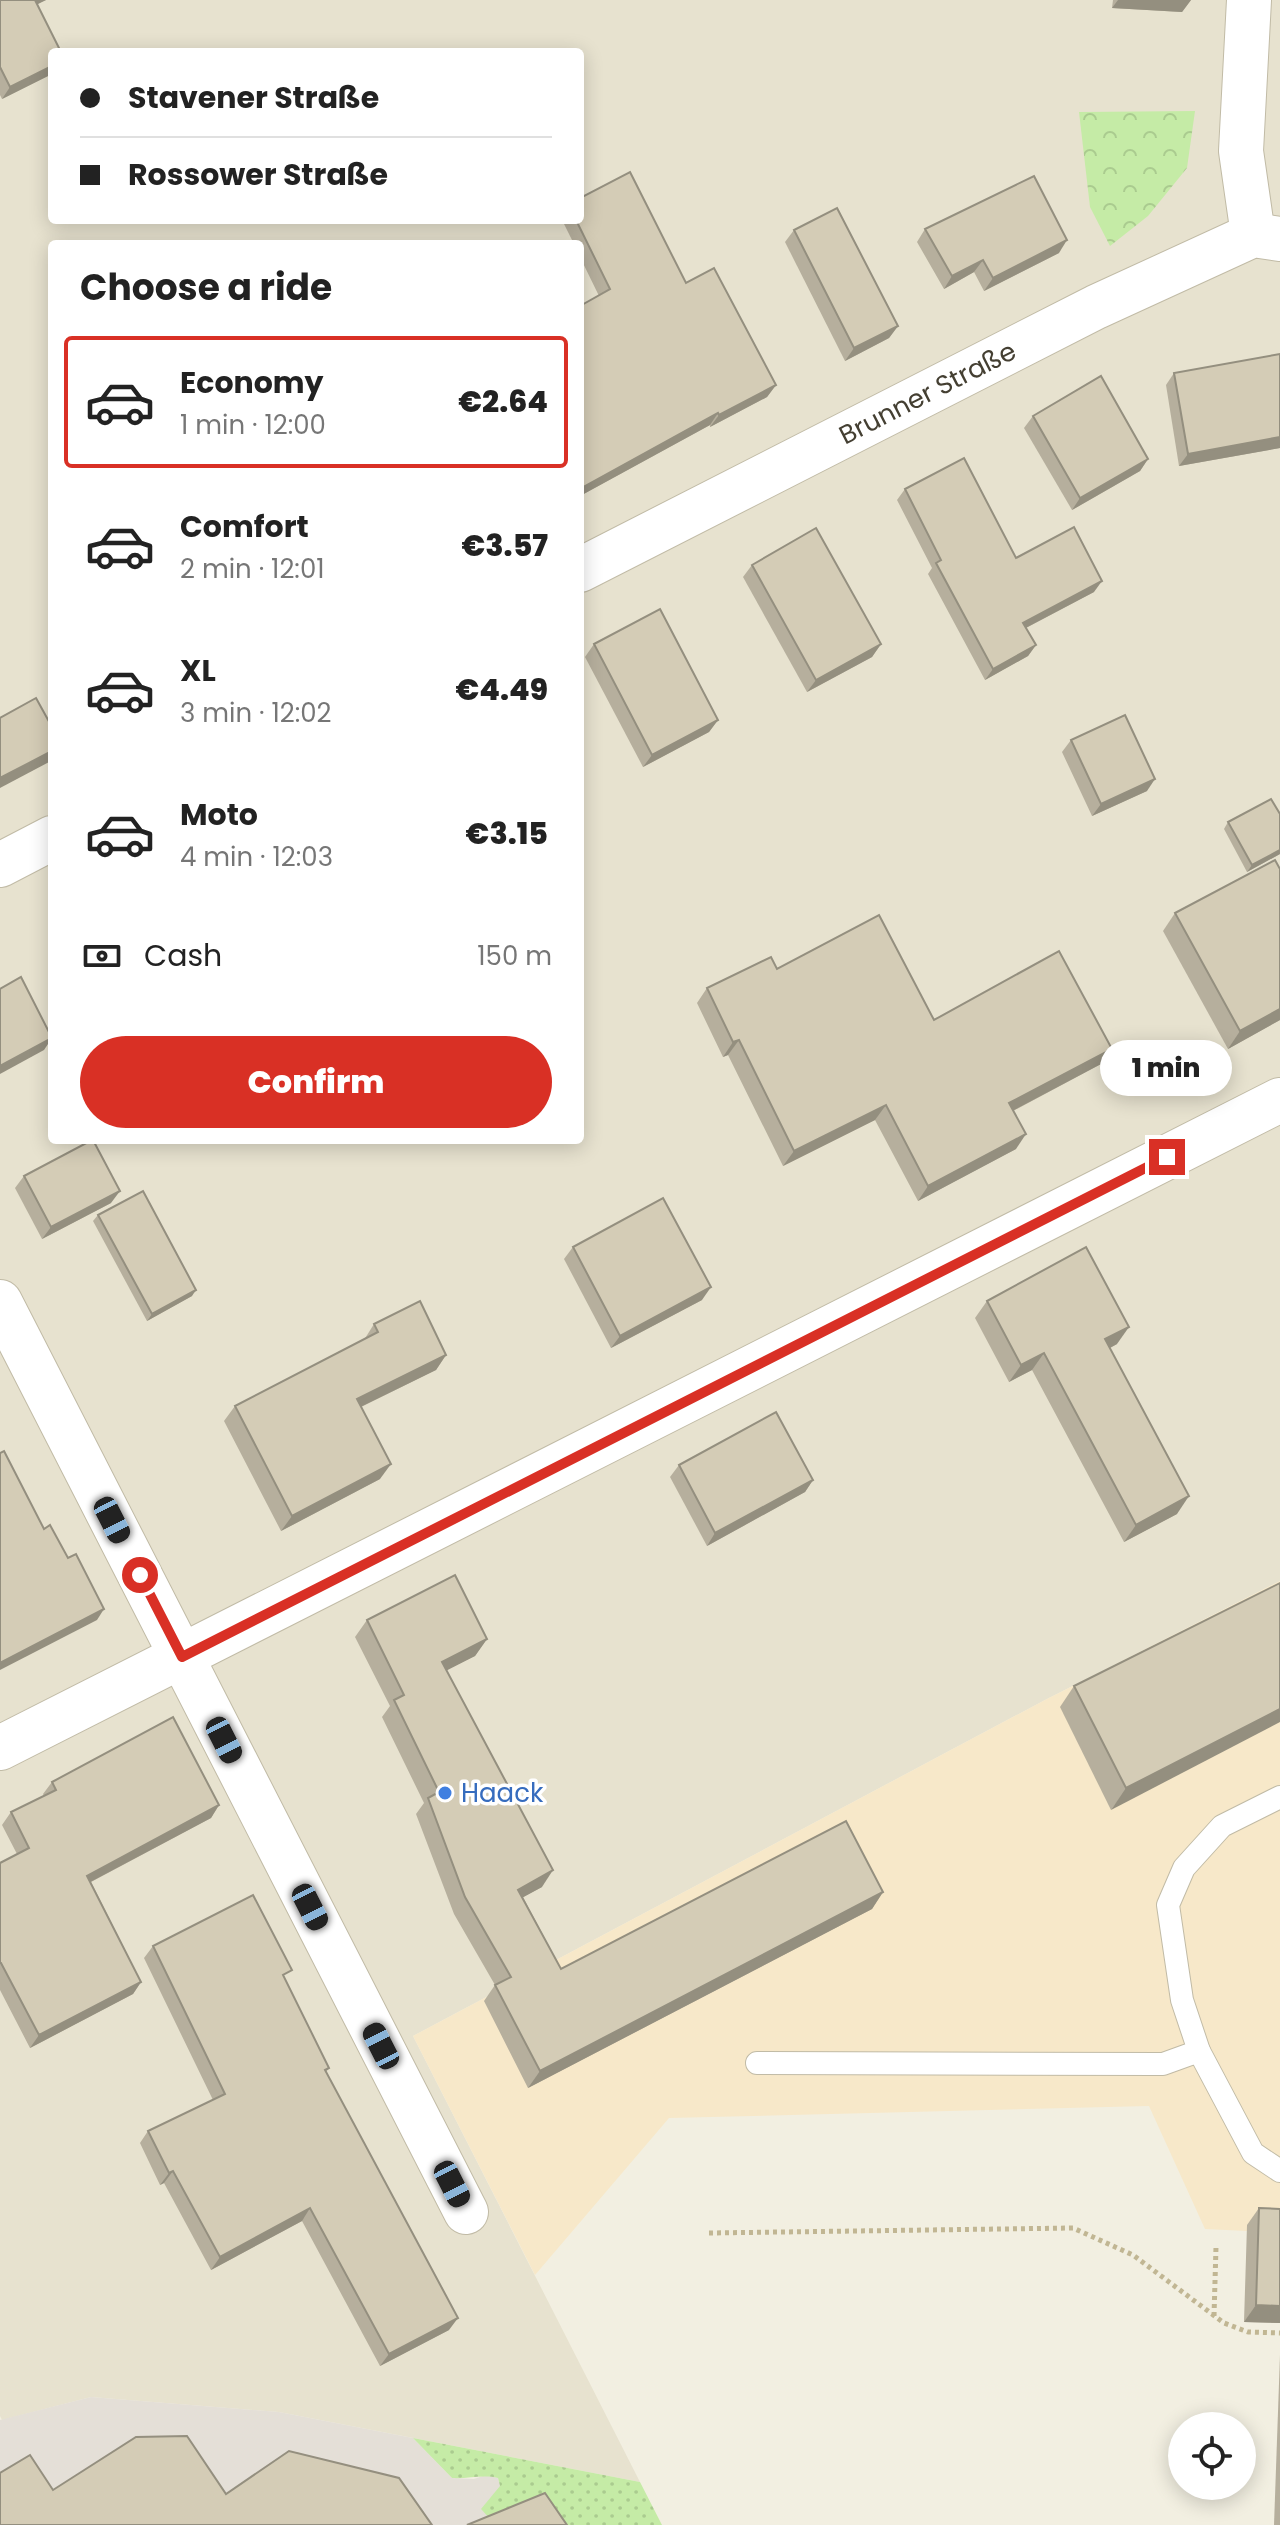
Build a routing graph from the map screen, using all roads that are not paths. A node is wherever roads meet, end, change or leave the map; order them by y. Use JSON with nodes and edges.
{"nodes":[{"id":1,"x":1249,"y":0,"type":"edge"},
{"id":2,"x":1266,"y":237,"type":"edge"},
{"id":3,"x":584,"y":568,"type":"edge"},
{"id":4,"x":48,"y":840,"type":"edge"},
{"id":5,"x":0,"y":865,"type":"edge"},
{"id":6,"x":1280,"y":1100,"type":"edge"},
{"id":7,"x":0,"y":1302,"type":"edge"},
{"id":8,"x":182,"y":1657,"type":"junction"},
{"id":9,"x":0,"y":1748,"type":"edge"},
{"id":10,"x":1280,"y":1797,"type":"edge"},
{"id":11,"x":1199,"y":2051,"type":"junction"},
{"id":12,"x":757,"y":2063,"type":"dead end"},
{"id":13,"x":1280,"y":2171,"type":"edge"},
{"id":14,"x":466,"y":2212,"type":"dead end"}],
"edges":[{"from":1,"to":2,"type":"street"},
{"from":2,"to":3,"type":"street","name":"Brunner Straße"},
{"from":4,"to":5,"type":"street"},
{"from":6,"to":8,"type":"street"},
{"from":7,"to":8,"type":"street"},
{"from":8,"to":9,"type":"street"},
{"from":8,"to":14,"type":"street"},
{"from":10,"to":11,"type":"lane"},
{"from":11,"to":12,"type":"lane"},
{"from":11,"to":13,"type":"lane"}]}
